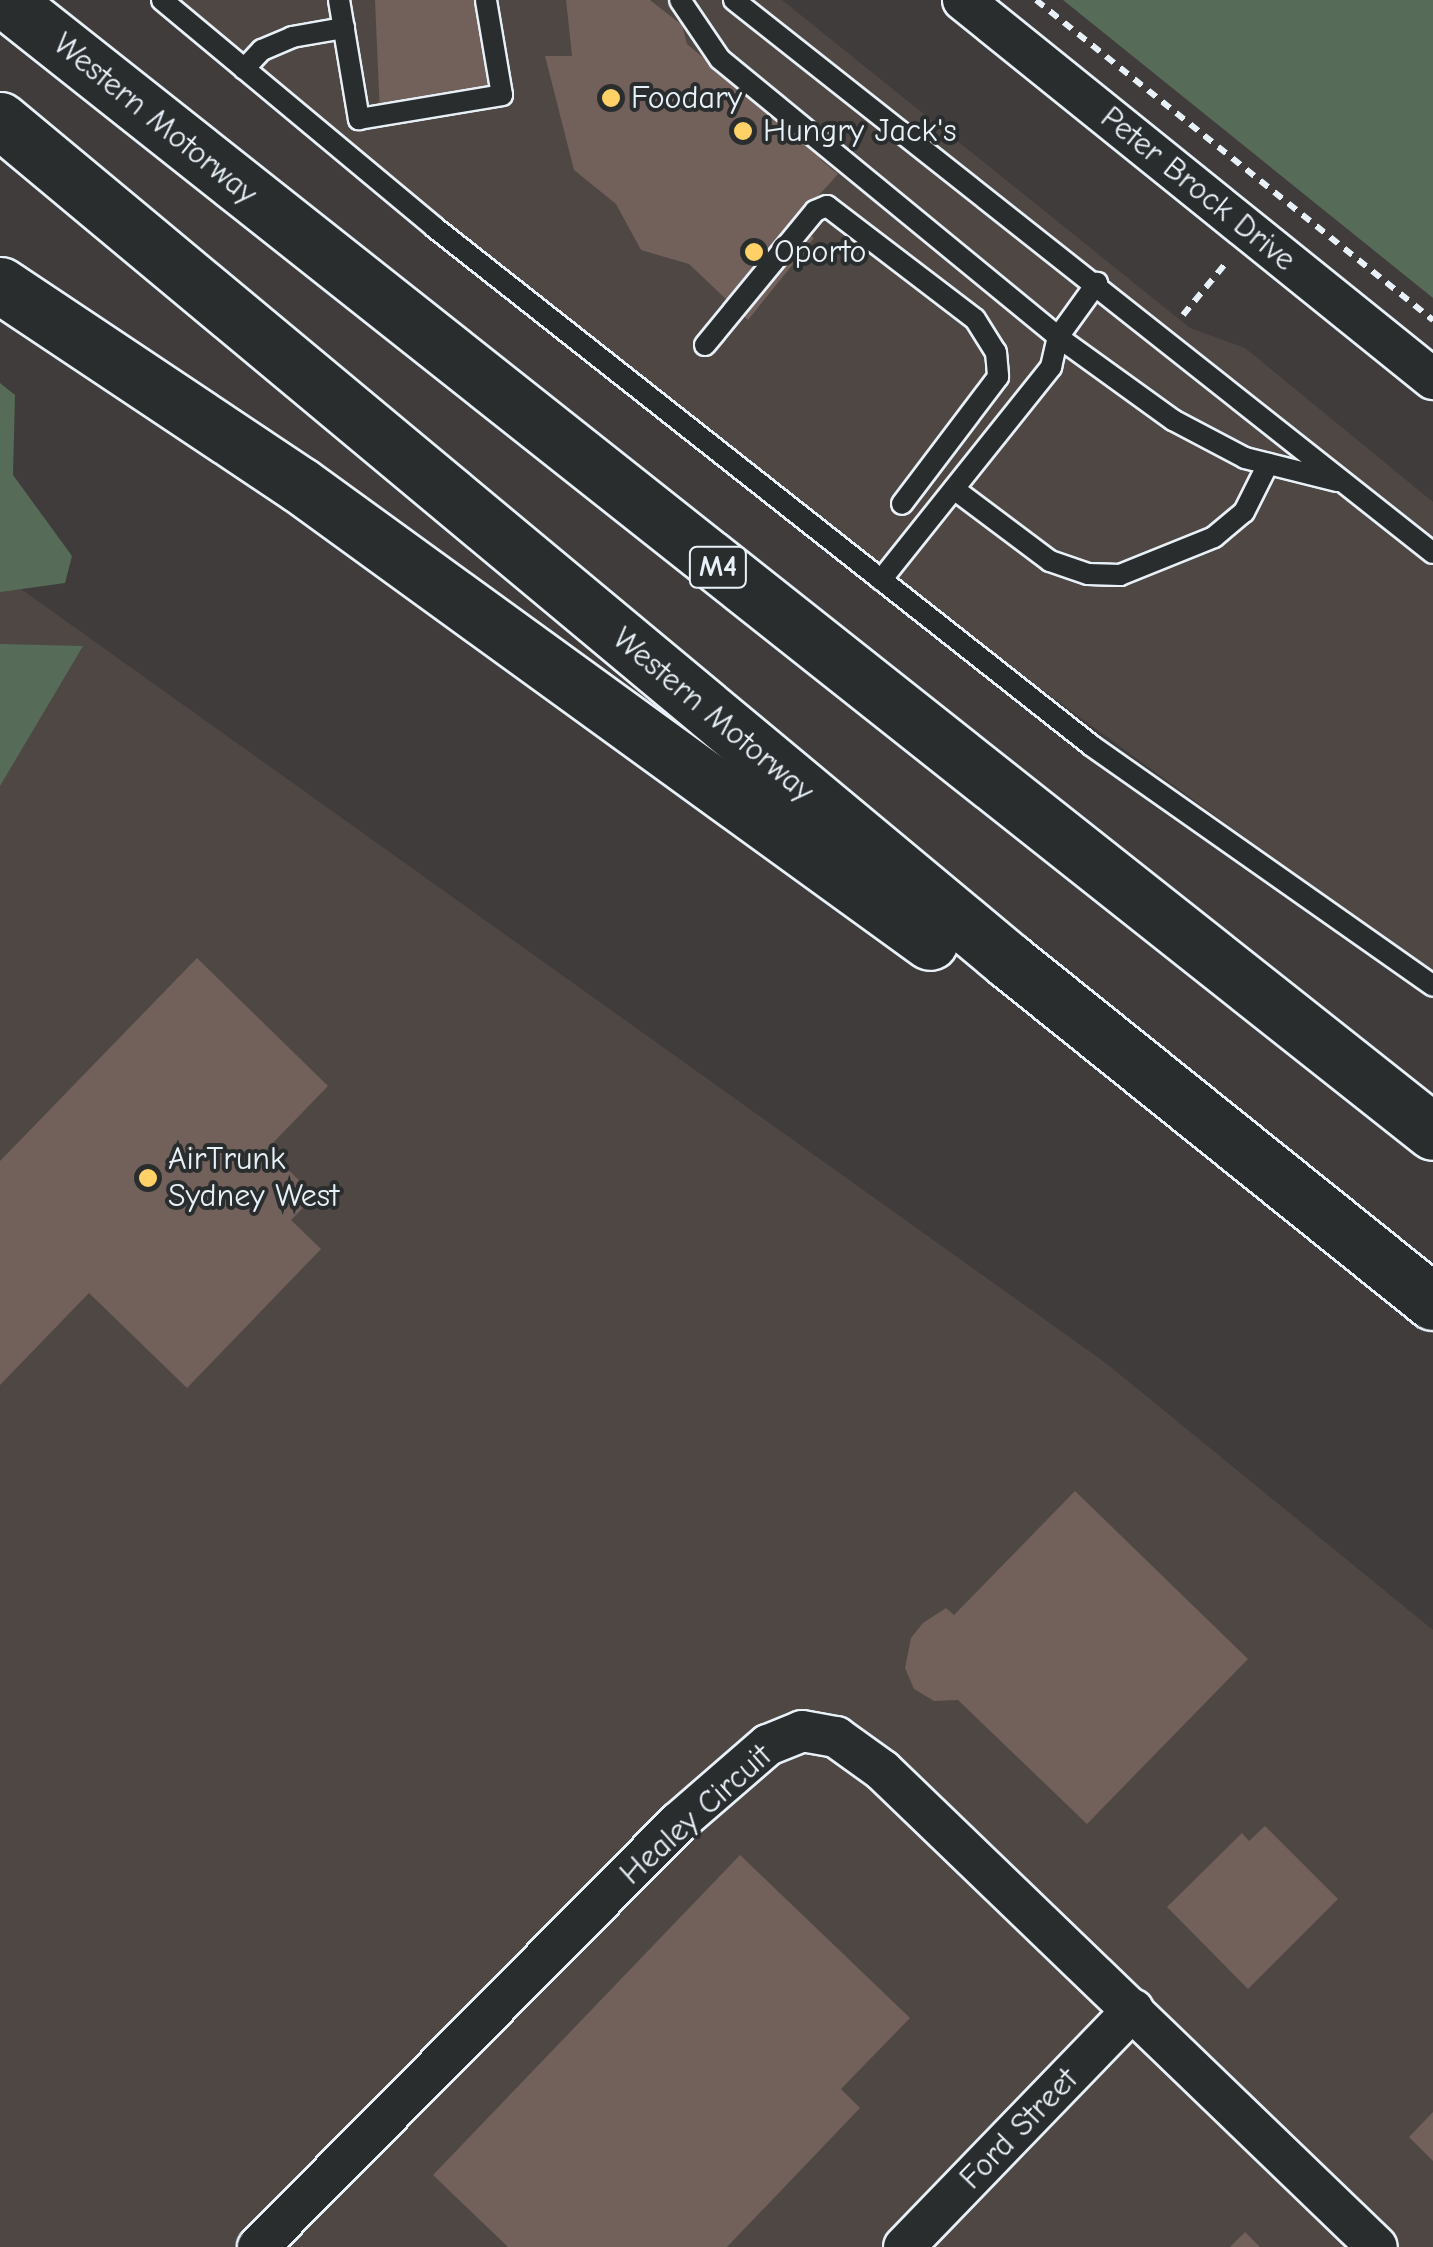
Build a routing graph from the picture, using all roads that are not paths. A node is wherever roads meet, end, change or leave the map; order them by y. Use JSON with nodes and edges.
{"nodes":[{"id":1,"x":5,"y":0,"type":"edge"},
{"id":2,"x":162,"y":0,"type":"edge"},
{"id":3,"x":339,"y":0,"type":"edge"},
{"id":4,"x":486,"y":0,"type":"edge"},
{"id":5,"x":680,"y":0,"type":"edge"},
{"id":6,"x":734,"y":0,"type":"edge"},
{"id":7,"x":963,"y":0,"type":"edge"},
{"id":8,"x":344,"y":28,"type":"junction"},
{"id":9,"x":244,"y":69,"type":"junction"},
{"id":10,"x":0,"y":120,"type":"edge"},
{"id":11,"x":1096,"y":283,"type":"junction"},
{"id":12,"x":0,"y":285,"type":"edge"},
{"id":13,"x":1058,"y":337,"type":"junction"},
{"id":14,"x":705,"y":345,"type":"dead end"},
{"id":15,"x":1433,"y":379,"type":"edge"},
{"id":16,"x":1268,"y":464,"type":"junction"},
{"id":17,"x":1346,"y":483,"type":"junction"},
{"id":18,"x":954,"y":489,"type":"junction"},
{"id":19,"x":902,"y":504,"type":"dead end"},
{"id":20,"x":1433,"y":553,"type":"edge"},
{"id":21,"x":881,"y":580,"type":"junction"},
{"id":22,"x":1009,"y":961,"type":"junction"},
{"id":23,"x":1433,"y":986,"type":"edge"},
{"id":24,"x":1433,"y":1132,"type":"edge"},
{"id":25,"x":1433,"y":1302,"type":"edge"},
{"id":26,"x":1134,"y":2010,"type":"junction"},
{"id":27,"x":258,"y":2247,"type":"edge"},
{"id":28,"x":904,"y":2247,"type":"edge"},
{"id":29,"x":1377,"y":2247,"type":"edge"}],
"edges":[{"from":1,"to":24,"type":"highway","name":"Western Motorway","number":"M4"},
{"from":2,"to":9,"type":"lane"},
{"from":3,"to":8,"type":"lane"},
{"from":4,"to":8,"type":"lane"},
{"from":5,"to":13,"type":"lane"},
{"from":6,"to":11,"type":"lane"},
{"from":7,"to":15,"type":"street","name":"Peter Brock Drive"},
{"from":8,"to":9,"type":"lane"},
{"from":9,"to":21,"type":"lane"},
{"from":10,"to":22,"type":"highway","name":"Western Motorway"},
{"from":11,"to":13,"type":"lane"},
{"from":11,"to":17,"type":"lane"},
{"from":12,"to":22,"type":"highway"},
{"from":13,"to":16,"type":"lane"},
{"from":13,"to":18,"type":"lane"},
{"from":14,"to":19,"type":"lane"},
{"from":16,"to":17,"type":"lane"},
{"from":16,"to":18,"type":"lane"},
{"from":17,"to":20,"type":"lane"},
{"from":18,"to":21,"type":"lane"},
{"from":21,"to":23,"type":"lane"},
{"from":22,"to":25,"type":"highway","name":"Western Motorway"},
{"from":26,"to":27,"type":"street","name":"Healey Circuit"},
{"from":26,"to":28,"type":"street","name":"Ford Street"},
{"from":26,"to":29,"type":"street","name":"Healey Circuit"}]}
